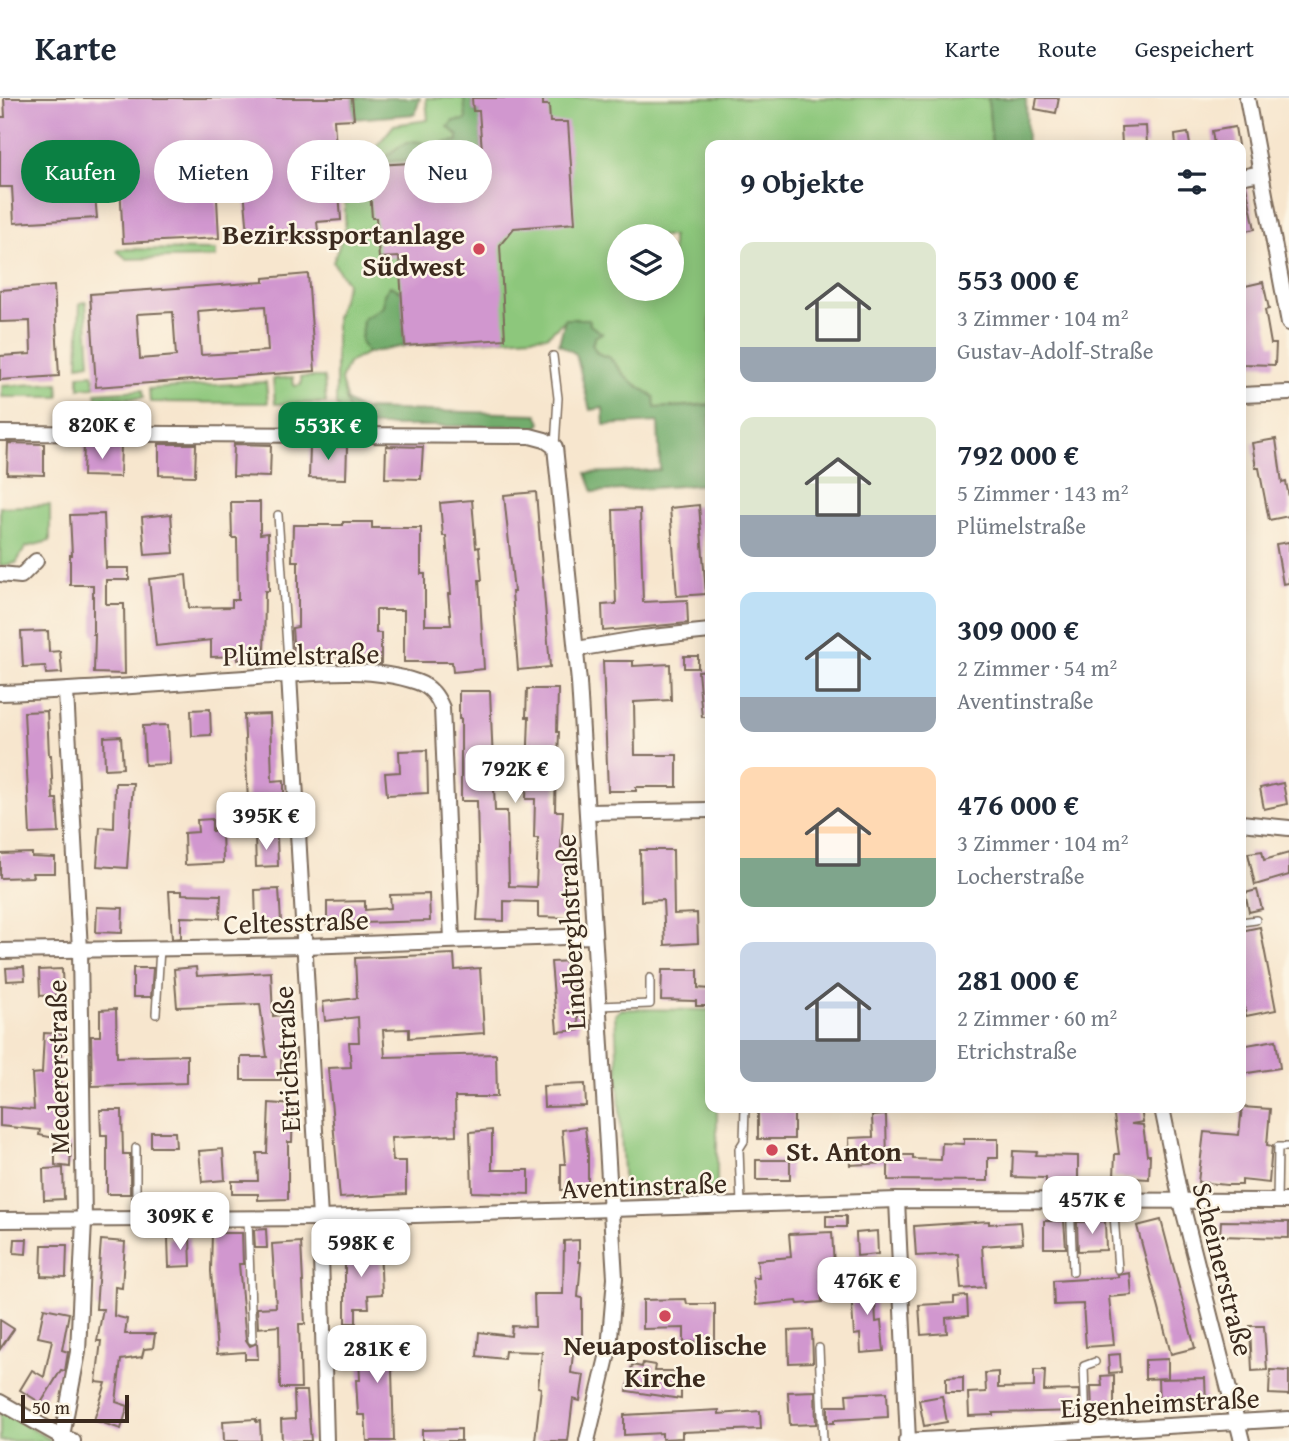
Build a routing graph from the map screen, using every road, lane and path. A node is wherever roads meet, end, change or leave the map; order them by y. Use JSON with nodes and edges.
{"nodes":[{"id":1,"x":1247,"y":98,"type":"edge"},
{"id":2,"x":1261,"y":173,"type":"junction"},
{"id":3,"x":1246,"y":176,"type":"edge"},
{"id":4,"x":1289,"y":323,"type":"edge"},
{"id":5,"x":553,"y":356,"type":"dead end"},
{"id":6,"x":1289,"y":393,"type":"edge"},
{"id":7,"x":1246,"y":394,"type":"edge"},
{"id":8,"x":0,"y":433,"type":"edge"},
{"id":9,"x":555,"y":447,"type":"junction"},
{"id":10,"x":278,"y":515,"type":"dead end"},
{"id":11,"x":36,"y":561,"type":"dead end"},
{"id":12,"x":0,"y":574,"type":"edge"},
{"id":13,"x":705,"y":632,"type":"edge"},
{"id":14,"x":577,"y":649,"type":"junction"},
{"id":15,"x":289,"y":675,"type":"junction"},
{"id":16,"x":66,"y":692,"type":"junction"},
{"id":17,"x":0,"y":693,"type":"edge"},
{"id":18,"x":705,"y":810,"type":"edge"},
{"id":19,"x":587,"y":812,"type":"junction"},
{"id":20,"x":299,"y":815,"type":"junction"},
{"id":21,"x":227,"y":821,"type":"dead end"},
{"id":22,"x":1246,"y":824,"type":"edge"},
{"id":23,"x":1289,"y":828,"type":"edge"},
{"id":24,"x":1256,"y":920,"type":"dead end"},
{"id":25,"x":1246,"y":921,"type":"edge"},
{"id":26,"x":593,"y":936,"type":"junction"},
{"id":27,"x":452,"y":940,"type":"junction"},
{"id":28,"x":304,"y":946,"type":"junction"},
{"id":29,"x":160,"y":948,"type":"junction"},
{"id":30,"x":80,"y":950,"type":"junction"},
{"id":31,"x":0,"y":951,"type":"edge"},
{"id":32,"x":650,"y":978,"type":"dead end"},
{"id":33,"x":598,"y":1006,"type":"junction"},
{"id":34,"x":156,"y":1014,"type":"dead end"},
{"id":35,"x":745,"y":1113,"type":"edge"},
{"id":36,"x":1163,"y":1113,"type":"edge"},
{"id":37,"x":1289,"y":1147,"type":"edge"},
{"id":38,"x":136,"y":1148,"type":"dead end"},
{"id":39,"x":897,"y":1200,"type":"junction"},
{"id":40,"x":1070,"y":1200,"type":"junction"},
{"id":41,"x":1113,"y":1200,"type":"junction"},
{"id":42,"x":1181,"y":1201,"type":"junction"},
{"id":43,"x":1283,"y":1201,"type":"edge"},
{"id":44,"x":741,"y":1206,"type":"junction"},
{"id":45,"x":612,"y":1210,"type":"junction"},
{"id":46,"x":320,"y":1218,"type":"junction"},
{"id":47,"x":136,"y":1219,"type":"junction"},
{"id":48,"x":248,"y":1219,"type":"junction"},
{"id":49,"x":0,"y":1220,"type":"edge"},
{"id":50,"x":84,"y":1220,"type":"junction"},
{"id":51,"x":1118,"y":1269,"type":"dead end"},
{"id":52,"x":1073,"y":1272,"type":"dead end"},
{"id":53,"x":252,"y":1340,"type":"dead end"},
{"id":54,"x":819,"y":1348,"type":"dead end"},
{"id":55,"x":1095,"y":1362,"type":"dead end"},
{"id":56,"x":0,"y":1402,"type":"edge"},
{"id":57,"x":1289,"y":1419,"type":"edge"},
{"id":58,"x":1237,"y":1422,"type":"junction"},
{"id":59,"x":1086,"y":1431,"type":"junction"},
{"id":60,"x":66,"y":1440,"type":"edge"},
{"id":61,"x":326,"y":1441,"type":"edge"},
{"id":62,"x":587,"y":1441,"type":"edge"},
{"id":63,"x":823,"y":1441,"type":"edge"},
{"id":64,"x":907,"y":1441,"type":"edge"},
{"id":65,"x":1242,"y":1441,"type":"edge"}],
"edges":[{"from":1,"to":2,"type":"street"},
{"from":2,"to":3,"type":"street"},
{"from":2,"to":4,"type":"street"},
{"from":5,"to":9,"type":"lane"},
{"from":6,"to":7,"type":"street"},
{"from":8,"to":9,"type":"street"},
{"from":9,"to":14,"type":"street","name":"Lindberghstraße"},
{"from":10,"to":15,"type":"lane"},
{"from":11,"to":12,"type":"street"},
{"from":13,"to":14,"type":"street"},
{"from":14,"to":19,"type":"street","name":"Lindberghstraße"},
{"from":15,"to":16,"type":"street","name":"Plümelstraße"},
{"from":15,"to":20,"type":"street","name":"Etrichstraße"},
{"from":15,"to":27,"type":"street","name":"Plümelstraße"},
{"from":16,"to":17,"type":"street","name":"Plümelstraße"},
{"from":16,"to":30,"type":"street","name":"Medererstraße"},
{"from":18,"to":19,"type":"street"},
{"from":19,"to":26,"type":"street","name":"Lindberghstraße"},
{"from":20,"to":21,"type":"lane"},
{"from":20,"to":28,"type":"street","name":"Etrichstraße"},
{"from":22,"to":23,"type":"street"},
{"from":24,"to":25,"type":"lane"},
{"from":26,"to":27,"type":"street","name":"Celtesstraße"},
{"from":26,"to":33,"type":"street","name":"Lindberghstraße"},
{"from":27,"to":28,"type":"street","name":"Celtesstraße"},
{"from":28,"to":29,"type":"street","name":"Celtesstraße"},
{"from":28,"to":46,"type":"street","name":"Etrichstraße"},
{"from":29,"to":30,"type":"street","name":"Celtesstraße"},
{"from":29,"to":34,"type":"lane"},
{"from":30,"to":31,"type":"street","name":"Celtesstraße"},
{"from":30,"to":50,"type":"street","name":"Medererstraße"},
{"from":32,"to":33,"type":"lane"},
{"from":33,"to":45,"type":"street","name":"Lindberghstraße"},
{"from":35,"to":44,"type":"lane"},
{"from":36,"to":42,"type":"street","name":"Scheinerstraße"},
{"from":37,"to":43,"type":"lane"},
{"from":38,"to":47,"type":"lane"},
{"from":39,"to":40,"type":"street","name":"Aventinstraße"},
{"from":39,"to":44,"type":"street","name":"Aventinstraße"},
{"from":39,"to":64,"type":"street"},
{"from":40,"to":41,"type":"street","name":"Aventinstraße"},
{"from":40,"to":52,"type":"lane"},
{"from":41,"to":42,"type":"street","name":"Aventinstraße"},
{"from":41,"to":51,"type":"lane"},
{"from":42,"to":43,"type":"street","name":"Aventinstraße"},
{"from":42,"to":58,"type":"street","name":"Scheinerstraße"},
{"from":44,"to":45,"type":"street","name":"Aventinstraße"},
{"from":45,"to":46,"type":"street","name":"Aventinstraße"},
{"from":45,"to":62,"type":"street","name":"Lindberghstraße"},
{"from":46,"to":48,"type":"street","name":"Aventinstraße"},
{"from":46,"to":61,"type":"street","name":"Etrichstraße"},
{"from":47,"to":48,"type":"street","name":"Aventinstraße"},
{"from":47,"to":50,"type":"street","name":"Aventinstraße"},
{"from":48,"to":53,"type":"lane"},
{"from":49,"to":50,"type":"street","name":"Aventinstraße"},
{"from":50,"to":60,"type":"street","name":"Medererstraße"},
{"from":54,"to":63,"type":"lane"},
{"from":55,"to":59,"type":"lane"},
{"from":56,"to":60,"type":"street"},
{"from":57,"to":58,"type":"street","name":"Eigenheimstraße"},
{"from":58,"to":59,"type":"street","name":"Eigenheimstraße"},
{"from":58,"to":65,"type":"street","name":"Scheinerstraße"},
{"from":59,"to":64,"type":"street","name":"Eigenheimstraße"}]}
